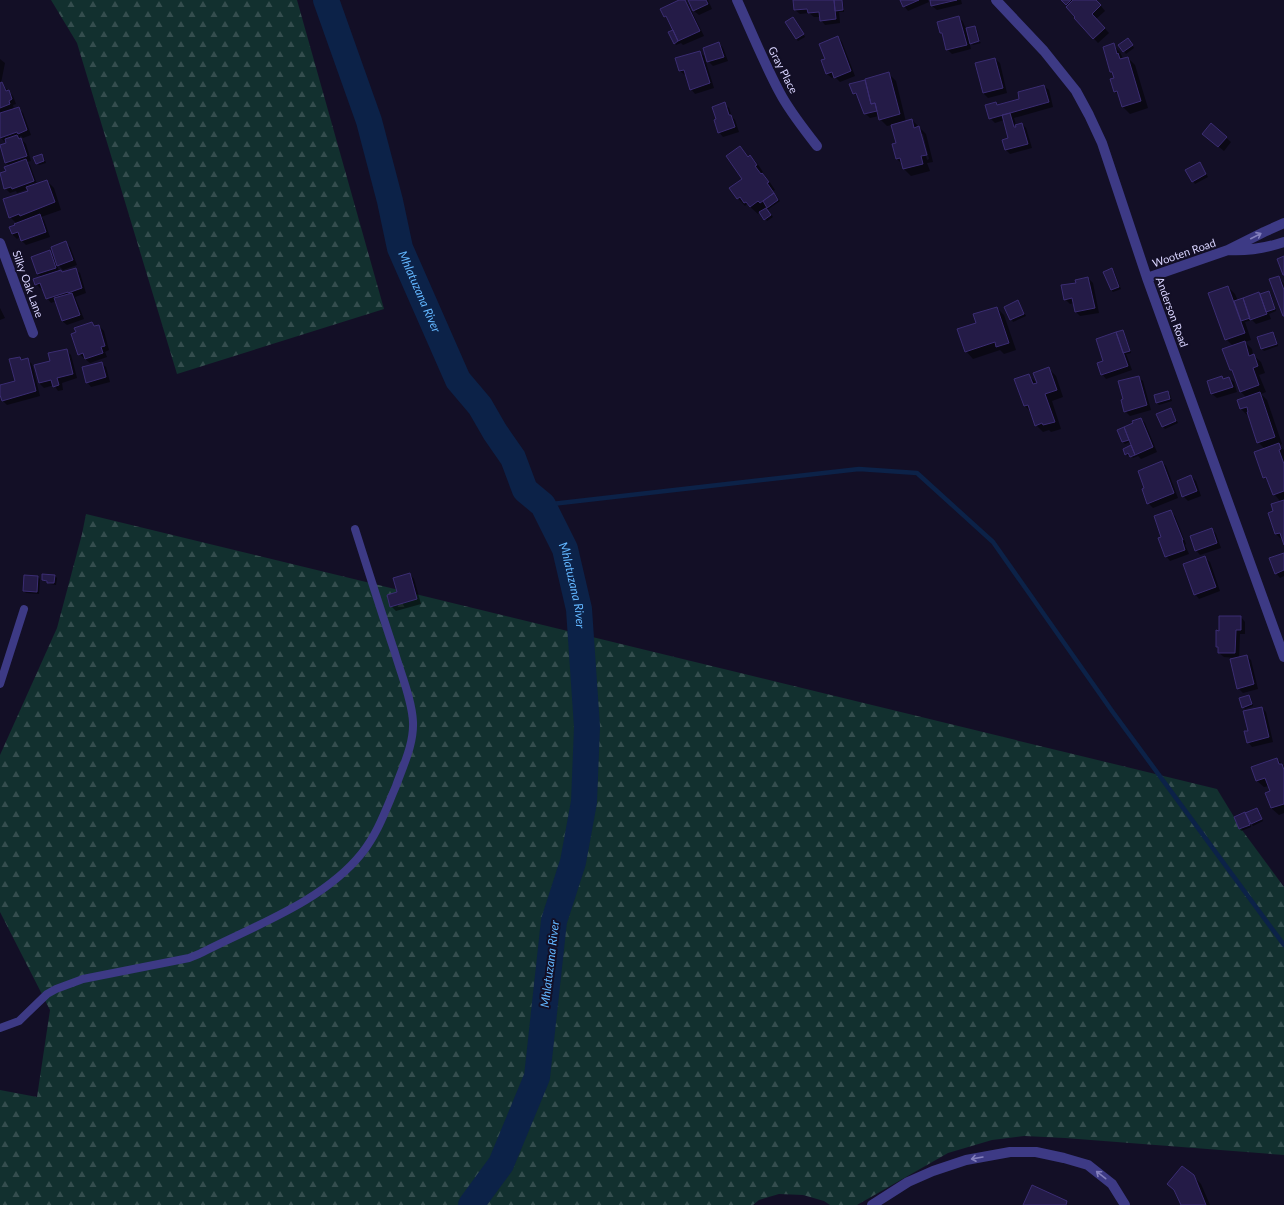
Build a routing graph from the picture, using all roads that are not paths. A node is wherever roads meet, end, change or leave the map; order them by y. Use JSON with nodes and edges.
{"nodes":[{"id":1,"x":737,"y":0,"type":"edge"},
{"id":2,"x":996,"y":0,"type":"edge"},
{"id":3,"x":817,"y":146,"type":"dead end"},
{"id":4,"x":1284,"y":223,"type":"edge"},
{"id":5,"x":1284,"y":242,"type":"edge"},
{"id":6,"x":0,"y":243,"type":"edge"},
{"id":7,"x":1228,"y":250,"type":"junction"},
{"id":8,"x":1147,"y":278,"type":"junction"},
{"id":9,"x":33,"y":333,"type":"dead end"},
{"id":10,"x":356,"y":529,"type":"dead end"},
{"id":11,"x":24,"y":609,"type":"dead end"},
{"id":12,"x":1284,"y":657,"type":"edge"},
{"id":13,"x":0,"y":684,"type":"edge"},
{"id":14,"x":0,"y":1028,"type":"edge"},
{"id":15,"x":872,"y":1205,"type":"edge"},
{"id":16,"x":1125,"y":1205,"type":"edge"}],
"edges":[{"from":1,"to":3,"type":"street","name":"Gray Place"},
{"from":2,"to":8,"type":"street","name":"Anderson Road"},
{"from":7,"to":4,"type":"street","name":"Wooten Road","one_way":true},
{"from":5,"to":7,"type":"street","name":"Wooten Road"},
{"from":6,"to":9,"type":"street","name":"Silky Oak Lane"},
{"from":7,"to":8,"type":"street","name":"Wooten Road"},
{"from":8,"to":12,"type":"street","name":"Anderson Road"},
{"from":10,"to":14,"type":"lane"},
{"from":11,"to":13,"type":"lane"},
{"from":16,"to":15,"type":"street","one_way":true}]}
